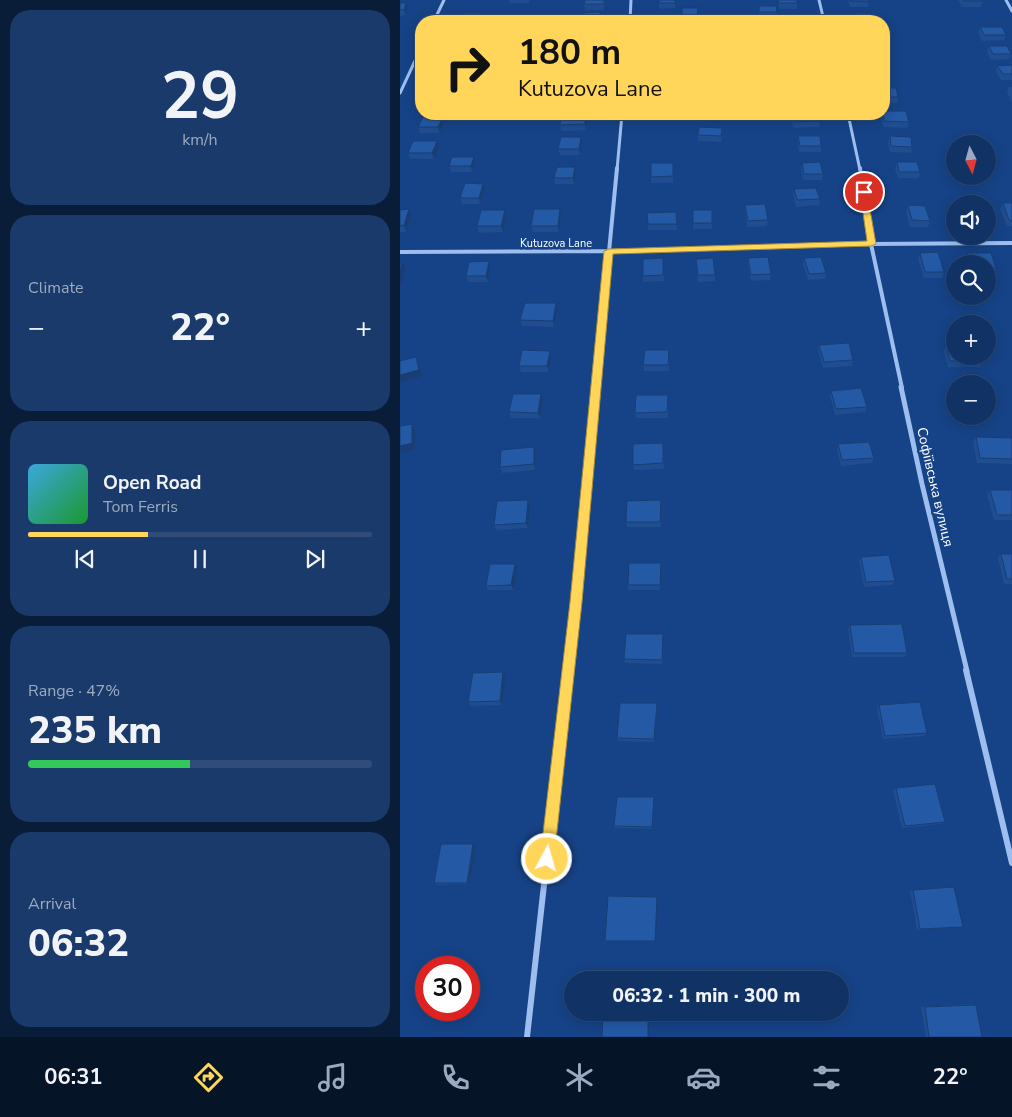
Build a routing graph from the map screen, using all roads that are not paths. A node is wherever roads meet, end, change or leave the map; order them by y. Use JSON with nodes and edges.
{"nodes":[{"id":1,"x":444,"y":0,"type":"edge"},
{"id":2,"x":631,"y":0,"type":"edge"},
{"id":3,"x":819,"y":0,"type":"edge"},
{"id":4,"x":1006,"y":0,"type":"edge"},
{"id":5,"x":1012,"y":11,"type":"edge"},
{"id":6,"x":437,"y":15,"type":"edge"},
{"id":7,"x":630,"y":15,"type":"edge"},
{"id":8,"x":823,"y":15,"type":"edge"},
{"id":9,"x":415,"y":61,"type":"edge"},
{"id":10,"x":400,"y":83,"type":"edge"},
{"id":11,"x":405,"y":83,"type":"junction"},
{"id":12,"x":400,"y":93,"type":"edge"},
{"id":13,"x":621,"y":120,"type":"edge"},
{"id":14,"x":849,"y":120,"type":"edge"},
{"id":15,"x":1012,"y":243,"type":"edge"},
{"id":16,"x":871,"y":244,"type":"junction"},
{"id":17,"x":609,"y":251,"type":"junction"},
{"id":18,"x":400,"y":252,"type":"edge"},
{"id":19,"x":1012,"y":863,"type":"edge"},
{"id":20,"x":527,"y":1037,"type":"edge"}],
"edges":[{"from":1,"to":6,"type":"street"},
{"from":2,"to":7,"type":"street"},
{"from":3,"to":8,"type":"street"},
{"from":4,"to":5,"type":"street"},
{"from":9,"to":11,"type":"street"},
{"from":10,"to":11,"type":"street"},
{"from":11,"to":12,"type":"street"},
{"from":13,"to":17,"type":"street"},
{"from":14,"to":16,"type":"street","name":"Софіївська вулиця"},
{"from":15,"to":16,"type":"street","name":"Kutuzova Lane"},
{"from":16,"to":17,"type":"street","name":"Kutuzova Lane"},
{"from":16,"to":19,"type":"street","name":"Софіївська вулиця"},
{"from":17,"to":18,"type":"street","name":"Kutuzova Lane"},
{"from":17,"to":20,"type":"street"}]}
